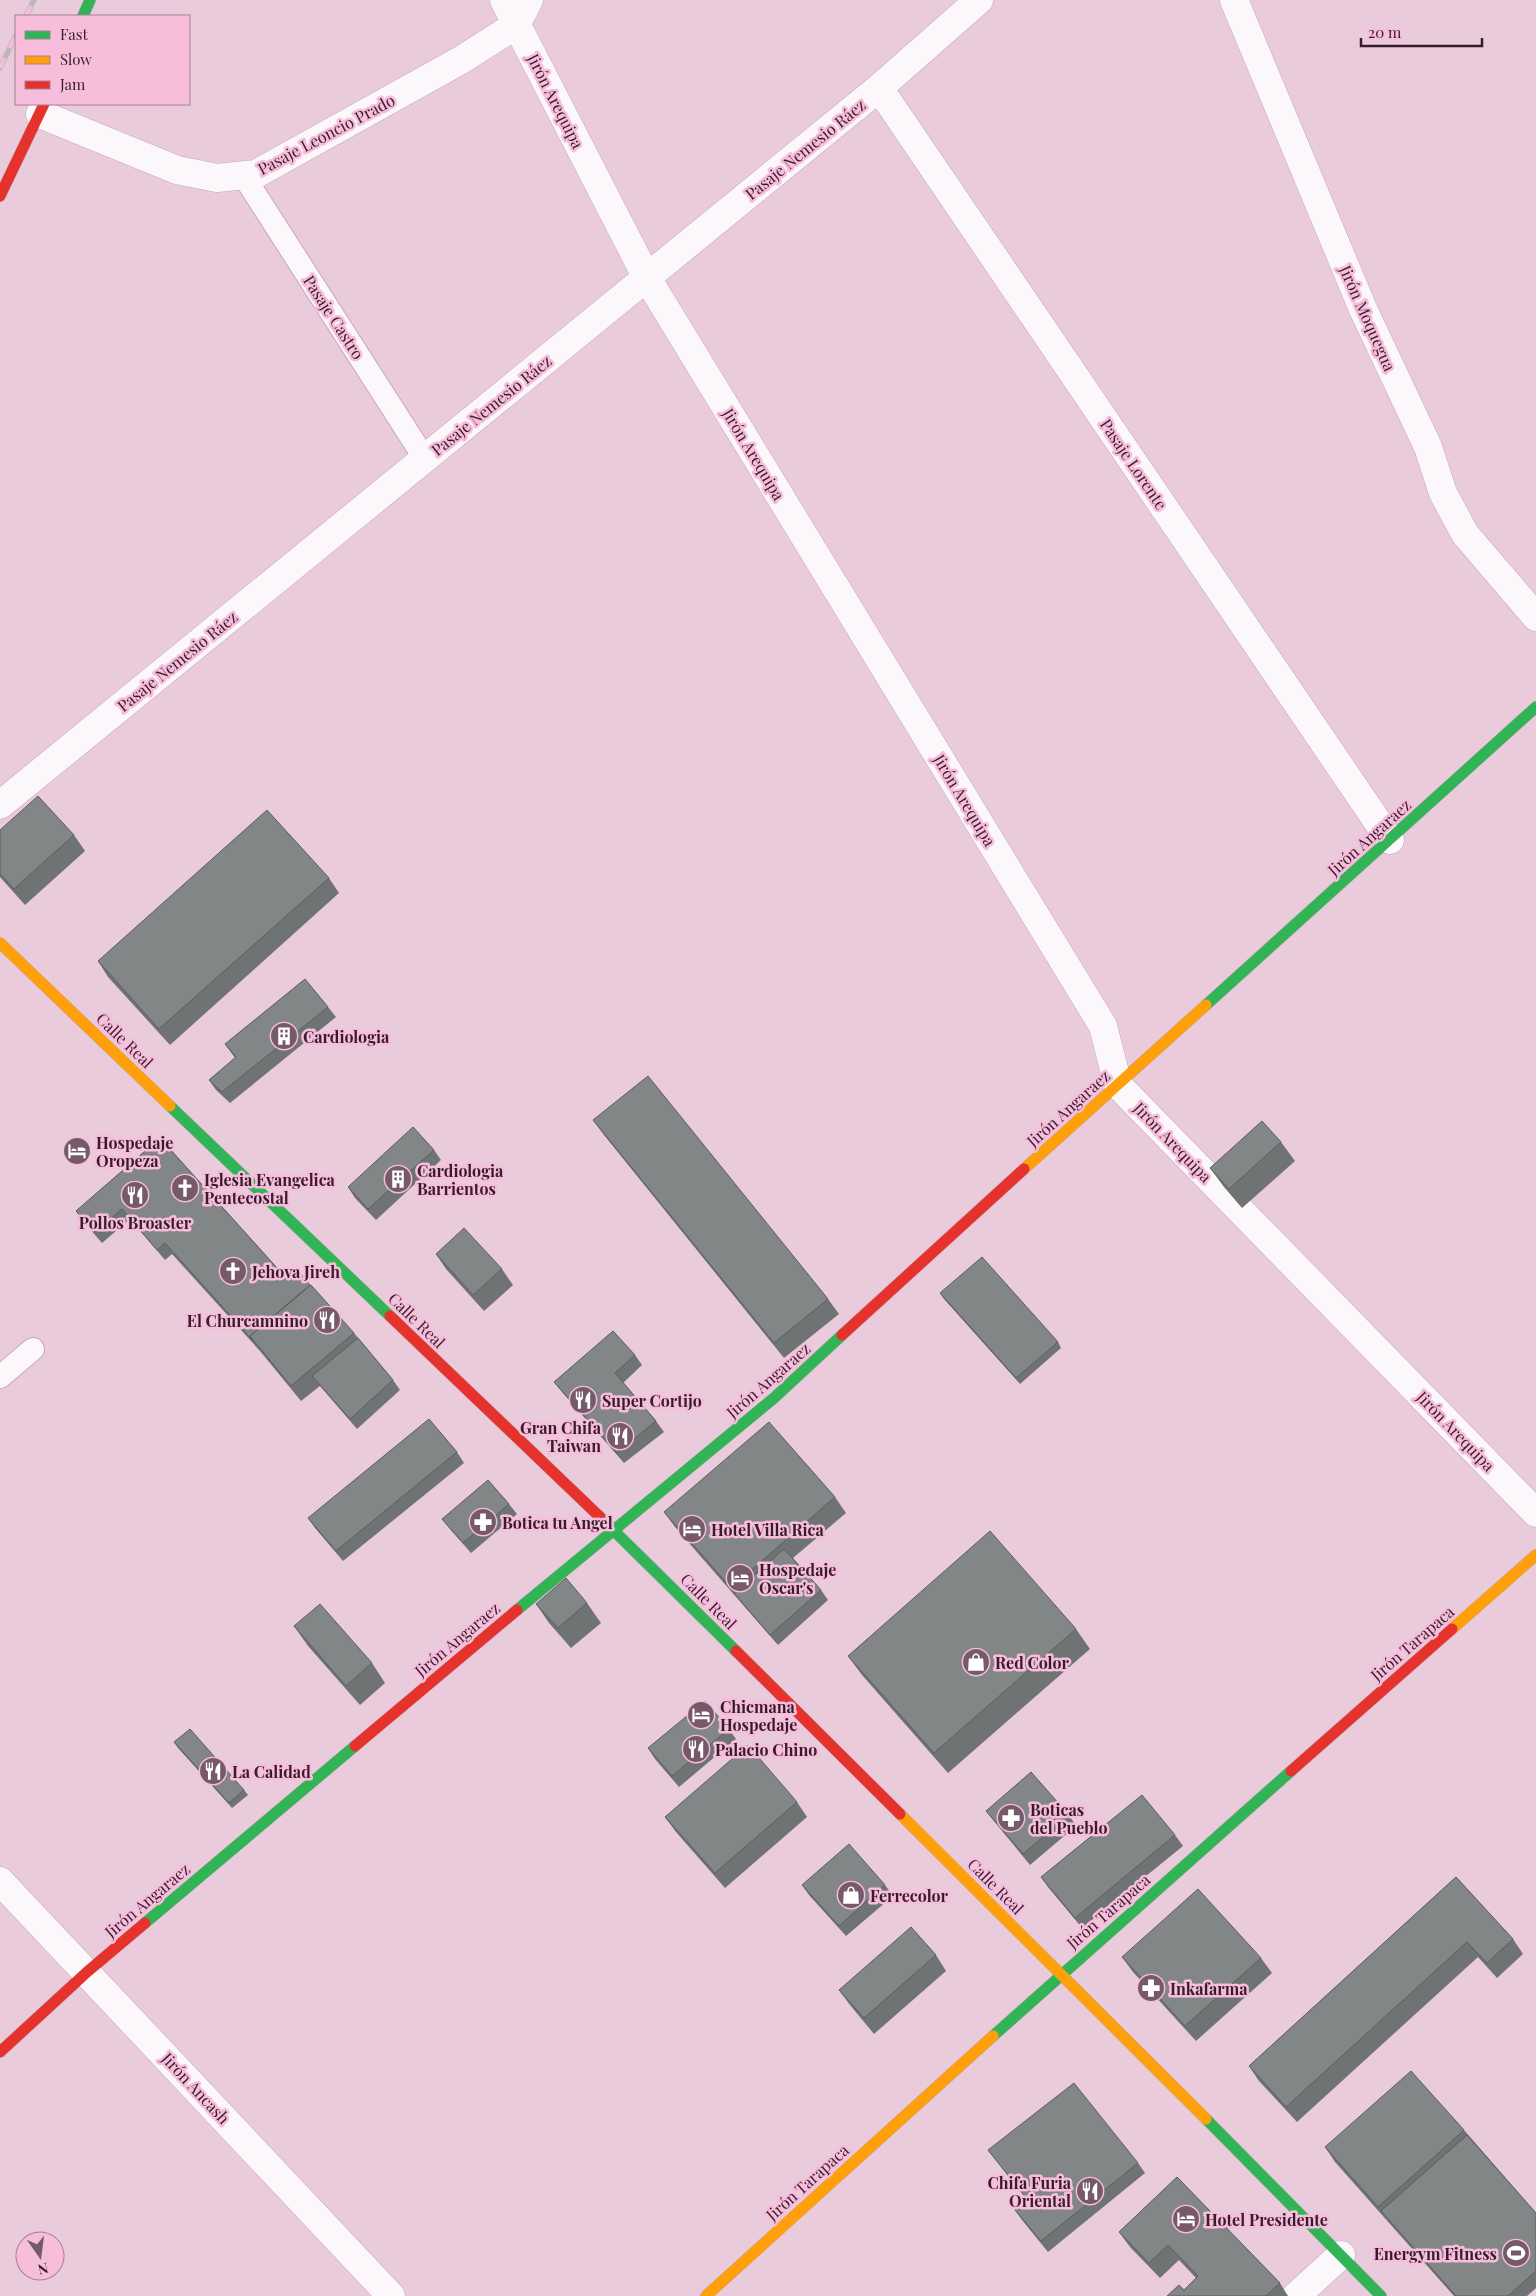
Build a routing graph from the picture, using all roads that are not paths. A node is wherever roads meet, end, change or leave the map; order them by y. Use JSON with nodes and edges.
{"nodes":[{"id":1,"x":90,"y":0,"type":"edge"},
{"id":2,"x":504,"y":0,"type":"edge"},
{"id":3,"x":529,"y":0,"type":"edge"},
{"id":4,"x":979,"y":0,"type":"edge"},
{"id":5,"x":1234,"y":0,"type":"edge"},
{"id":6,"x":83,"y":15,"type":"edge"},
{"id":7,"x":516,"y":25,"type":"junction"},
{"id":8,"x":878,"y":88,"type":"junction"},
{"id":9,"x":42,"y":109,"type":"edge"},
{"id":10,"x":243,"y":175,"type":"junction"},
{"id":11,"x":0,"y":196,"type":"edge"},
{"id":12,"x":647,"y":278,"type":"junction"},
{"id":13,"x":425,"y":459,"type":"junction"},
{"id":14,"x":1536,"y":617,"type":"edge"},
{"id":15,"x":1536,"y":707,"type":"edge"},
{"id":16,"x":0,"y":805,"type":"edge"},
{"id":17,"x":1390,"y":840,"type":"junction"},
{"id":18,"x":0,"y":943,"type":"edge"},
{"id":19,"x":1118,"y":1085,"type":"junction"},
{"id":20,"x":33,"y":1349,"type":"dead end"},
{"id":21,"x":0,"y":1378,"type":"edge"},
{"id":22,"x":1536,"y":1513,"type":"edge"},
{"id":23,"x":613,"y":1529,"type":"junction"},
{"id":24,"x":1536,"y":1555,"type":"edge"},
{"id":25,"x":0,"y":1881,"type":"edge"},
{"id":26,"x":87,"y":1972,"type":"junction"},
{"id":27,"x":1062,"y":1974,"type":"junction"},
{"id":28,"x":0,"y":2052,"type":"edge"},
{"id":29,"x":1341,"y":2255,"type":"junction"},
{"id":30,"x":390,"y":2296,"type":"edge"},
{"id":31,"x":706,"y":2296,"type":"edge"},
{"id":32,"x":1296,"y":2296,"type":"edge"},
{"id":33,"x":1382,"y":2296,"type":"edge"}],
"edges":[{"from":1,"to":6,"type":"main road"},
{"from":2,"to":7,"type":"street","name":"Jirón Arequipa"},
{"from":3,"to":7,"type":"street"},
{"from":4,"to":8,"type":"street","name":"Pasaje Nemesio Ráez"},
{"from":5,"to":14,"type":"street","name":"Jirón Moquegua"},
{"from":7,"to":10,"type":"street","name":"Pasaje Leoncio Prado"},
{"from":7,"to":12,"type":"street","name":"Jirón Arequipa"},
{"from":8,"to":12,"type":"street","name":"Pasaje Nemesio Ráez"},
{"from":8,"to":17,"type":"street","name":"Pasaje Lorente"},
{"from":9,"to":10,"type":"street","name":"Pasaje Leoncio Prado"},
{"from":9,"to":11,"type":"main road"},
{"from":10,"to":13,"type":"lane","name":"Pasaje Castro"},
{"from":12,"to":13,"type":"street","name":"Pasaje Nemesio Ráez"},
{"from":12,"to":19,"type":"street","name":"Jirón Arequipa"},
{"from":13,"to":16,"type":"street","name":"Pasaje Nemesio Ráez"},
{"from":15,"to":17,"type":"main road","name":"Jirón Angaraez"},
{"from":17,"to":19,"type":"main road","name":"Jirón Angaraez"},
{"from":18,"to":23,"type":"main road","name":"Calle Real"},
{"from":19,"to":22,"type":"street","name":"Jirón Arequipa"},
{"from":19,"to":23,"type":"main road","name":"Jirón Angaraez"},
{"from":20,"to":21,"type":"lane"},
{"from":23,"to":26,"type":"main road","name":"Jirón Angaraez"},
{"from":23,"to":27,"type":"main road","name":"Calle Real"},
{"from":24,"to":27,"type":"main road","name":"Jirón Tarapaca"},
{"from":25,"to":26,"type":"street","name":"Jirón Ancash"},
{"from":26,"to":28,"type":"main road","name":"Jirón Angaraez"},
{"from":26,"to":30,"type":"street","name":"Jirón Ancash"},
{"from":27,"to":29,"type":"main road","name":"Calle Real"},
{"from":27,"to":31,"type":"main road","name":"Jirón Tarapaca"},
{"from":29,"to":32,"type":"street"},
{"from":29,"to":33,"type":"main road","name":"Calle Real"}]}
